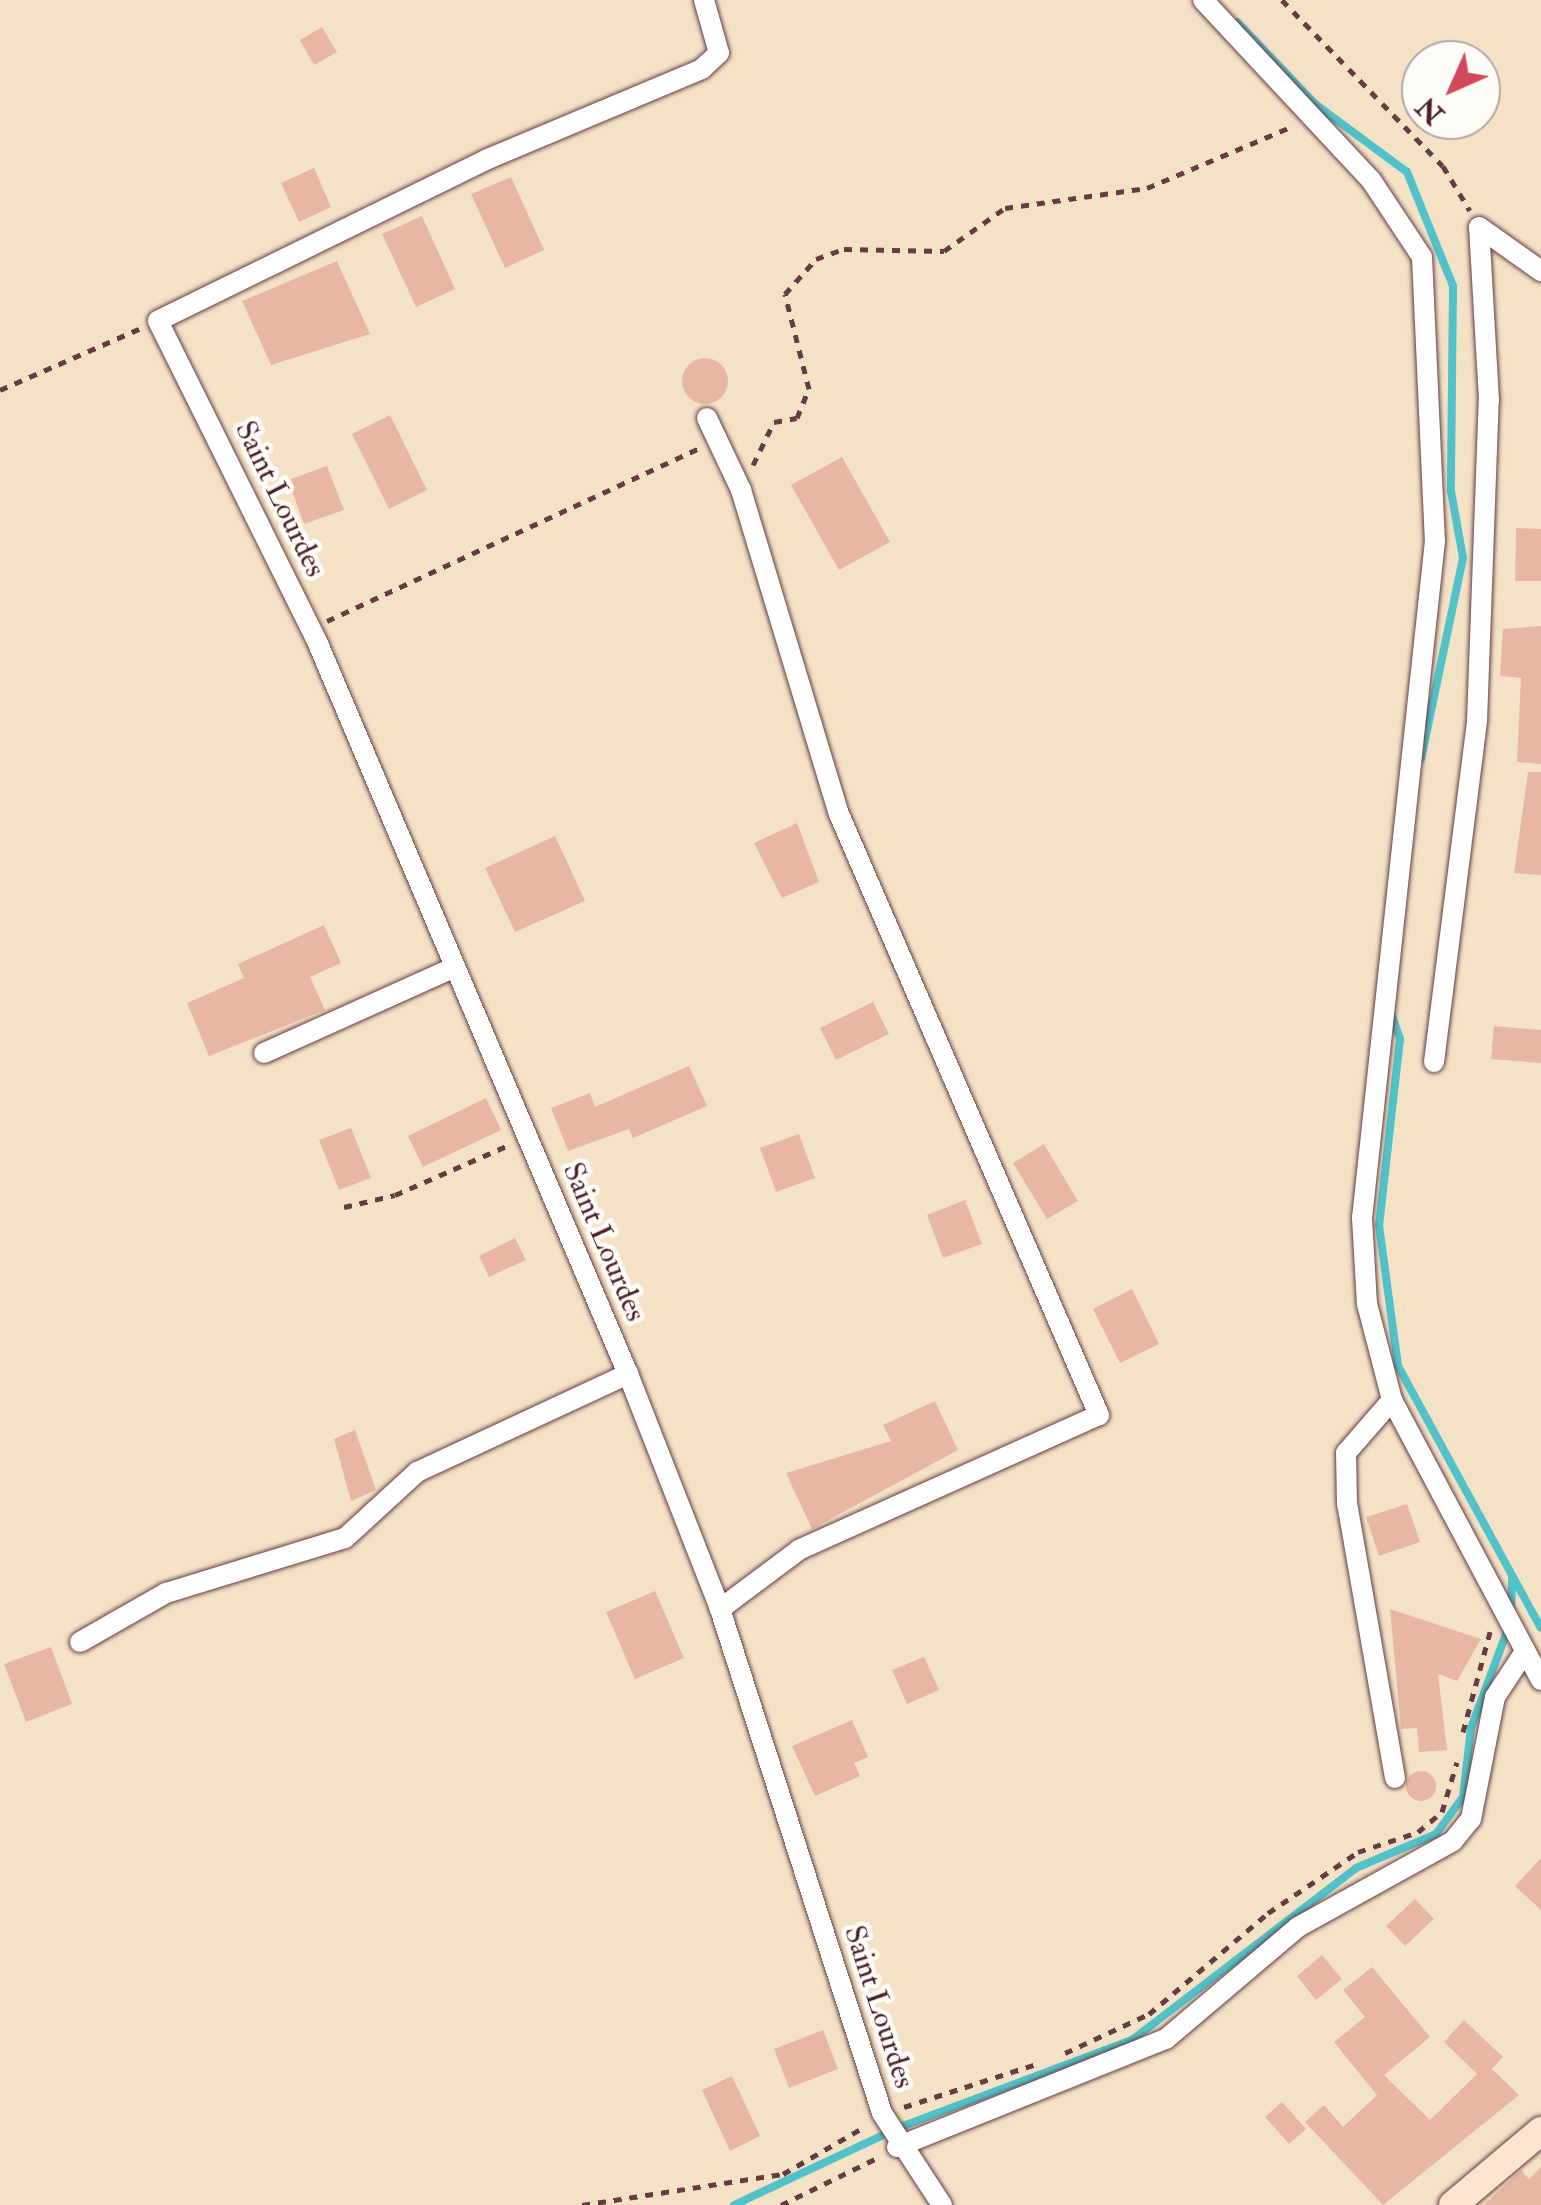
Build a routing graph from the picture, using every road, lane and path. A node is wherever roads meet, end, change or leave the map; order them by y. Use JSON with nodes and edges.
{"nodes":[{"id":1,"x":704,"y":0,"type":"edge"},
{"id":2,"x":1202,"y":0,"type":"edge"},
{"id":3,"x":1282,"y":0,"type":"edge"},
{"id":4,"x":1307,"y":118,"type":"junction"},
{"id":5,"x":1479,"y":226,"type":"junction"},
{"id":6,"x":1541,"y":271,"type":"edge"},
{"id":7,"x":158,"y":321,"type":"junction"},
{"id":8,"x":0,"y":390,"type":"edge"},
{"id":9,"x":707,"y":418,"type":"dead end"},
{"id":10,"x":717,"y":439,"type":"junction"},
{"id":11,"x":741,"y":490,"type":"junction"},
{"id":12,"x":311,"y":629,"type":"junction"},
{"id":13,"x":455,"y":966,"type":"junction"},
{"id":14,"x":264,"y":1053,"type":"dead end"},
{"id":15,"x":1434,"y":1062,"type":"dead end"},
{"id":16,"x":526,"y":1138,"type":"junction"},
{"id":17,"x":344,"y":1206,"type":"dead end"},
{"id":18,"x":628,"y":1374,"type":"junction"},
{"id":19,"x":1392,"y":1400,"type":"junction"},
{"id":20,"x":1498,"y":1604,"type":"junction"},
{"id":21,"x":720,"y":1609,"type":"junction"},
{"id":22,"x":80,"y":1642,"type":"dead end"},
{"id":23,"x":1520,"y":1645,"type":"junction"},
{"id":24,"x":1541,"y":1680,"type":"edge"},
{"id":25,"x":1462,"y":1738,"type":"dead end"},
{"id":26,"x":1460,"y":1754,"type":"dead end"},
{"id":27,"x":1395,"y":1778,"type":"dead end"},
{"id":28,"x":883,"y":2116,"type":"junction"},
{"id":29,"x":1541,"y":2131,"type":"edge"},
{"id":30,"x":896,"y":2144,"type":"junction"},
{"id":31,"x":582,"y":2205,"type":"edge"},
{"id":32,"x":781,"y":2205,"type":"edge"},
{"id":33,"x":942,"y":2205,"type":"edge"},
{"id":34,"x":1452,"y":2205,"type":"edge"}],
"edges":[{"from":1,"to":7,"type":"street"},
{"from":2,"to":4,"type":"street"},
{"from":3,"to":5,"type":"path"},
{"from":4,"to":11,"type":"path"},
{"from":4,"to":19,"type":"street"},
{"from":5,"to":6,"type":"street"},
{"from":5,"to":15,"type":"street"},
{"from":7,"to":8,"type":"path"},
{"from":7,"to":12,"type":"street","name":"Saint Lourdes"},
{"from":9,"to":10,"type":"street"},
{"from":10,"to":11,"type":"street"},
{"from":10,"to":12,"type":"path"},
{"from":11,"to":21,"type":"street"},
{"from":12,"to":13,"type":"street","name":"Saint Lourdes"},
{"from":13,"to":14,"type":"street"},
{"from":13,"to":16,"type":"street","name":"Saint Lourdes"},
{"from":16,"to":17,"type":"path"},
{"from":16,"to":18,"type":"street","name":"Saint Lourdes"},
{"from":18,"to":21,"type":"street","name":"Saint Lourdes"},
{"from":18,"to":22,"type":"street"},
{"from":19,"to":20,"type":"street"},
{"from":19,"to":27,"type":"street"},
{"from":20,"to":23,"type":"street"},
{"from":20,"to":25,"type":"path"},
{"from":21,"to":28,"type":"street","name":"Saint Lourdes"},
{"from":23,"to":24,"type":"street"},
{"from":23,"to":30,"type":"street"},
{"from":26,"to":28,"type":"path"},
{"from":28,"to":30,"type":"street","name":"Saint Lourdes"},
{"from":28,"to":31,"type":"path"},
{"from":29,"to":34,"type":"main road"},
{"from":30,"to":32,"type":"path"},
{"from":30,"to":33,"type":"street","name":"Saint Lourdes"}]}
